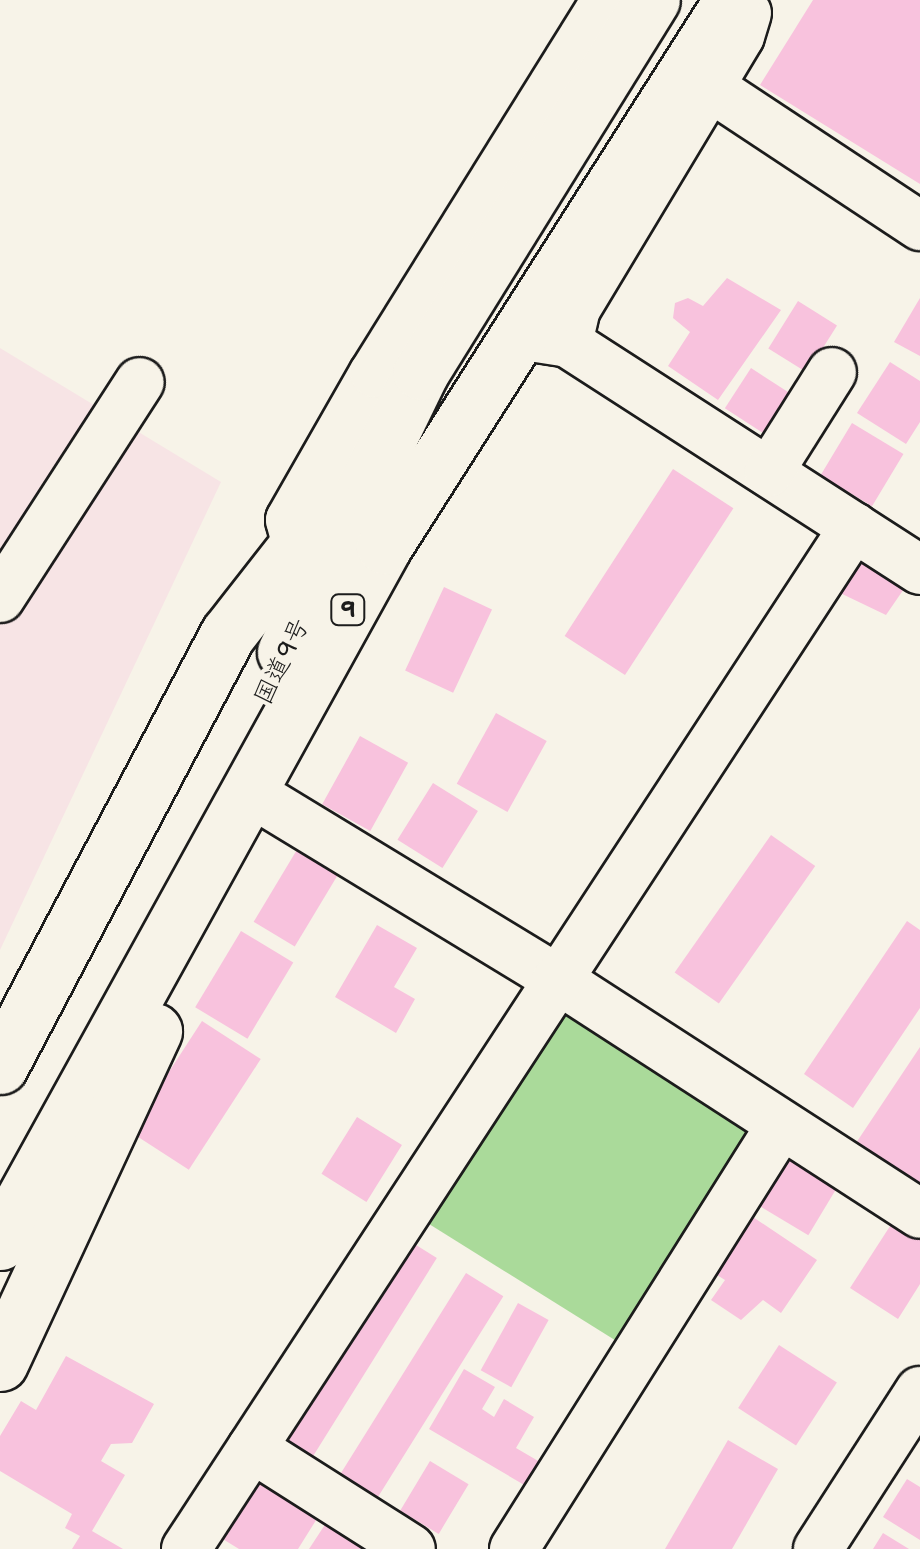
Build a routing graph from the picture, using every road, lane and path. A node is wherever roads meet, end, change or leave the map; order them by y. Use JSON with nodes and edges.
{"nodes":[{"id":1,"x":606,"y":0,"type":"edge"},
{"id":2,"x":652,"y":0,"type":"edge"},
{"id":3,"x":732,"y":0,"type":"edge"},
{"id":4,"x":751,"y":0,"type":"edge"},
{"id":5,"x":710,"y":87,"type":"junction"},
{"id":6,"x":592,"y":220,"type":"junction"},
{"id":7,"x":920,"y":226,"type":"edge"},
{"id":8,"x":553,"y":340,"type":"junction"},
{"id":9,"x":422,"y":372,"type":"junction"},
{"id":10,"x":832,"y":372,"type":"dead end"},
{"id":11,"x":769,"y":472,"type":"junction"},
{"id":12,"x":854,"y":527,"type":"junction"},
{"id":13,"x":0,"y":539,"type":"edge"},
{"id":14,"x":298,"y":550,"type":"junction"},
{"id":15,"x":920,"y":570,"type":"edge"},
{"id":16,"x":0,"y":598,"type":"edge"},
{"id":17,"x":273,"y":806,"type":"junction"},
{"id":18,"x":557,"y":979,"type":"junction"},
{"id":19,"x":0,"y":1066,"type":"edge"},
{"id":20,"x":780,"y":1126,"type":"junction"},
{"id":21,"x":920,"y":1214,"type":"edge"},
{"id":22,"x":0,"y":1238,"type":"edge"},
{"id":23,"x":0,"y":1362,"type":"edge"},
{"id":24,"x":920,"y":1391,"type":"edge"},
{"id":25,"x":252,"y":1448,"type":"junction"},
{"id":26,"x":186,"y":1549,"type":"edge"},
{"id":27,"x":411,"y":1549,"type":"edge"},
{"id":28,"x":514,"y":1549,"type":"edge"},
{"id":29,"x":818,"y":1549,"type":"edge"}],
"edges":[{"from":1,"to":14,"type":"street"},
{"from":2,"to":9,"type":"highway","name":"国道9号","number":"9"},
{"from":3,"to":6,"type":"highway","name":"国道9号","number":"9"},
{"from":4,"to":5,"type":"street"},
{"from":5,"to":7,"type":"street"},
{"from":5,"to":8,"type":"street"},
{"from":6,"to":8,"type":"highway","name":"国道9号","number":"9"},
{"from":6,"to":22,"type":"highway","name":"国道9号","number":"9"},
{"from":8,"to":11,"type":"street"},
{"from":8,"to":17,"type":"highway","name":"国道9号","number":"9"},
{"from":9,"to":14,"type":"highway","number":"9"},
{"from":9,"to":22,"type":"highway","name":"国道9号","number":"9"},
{"from":10,"to":11,"type":"street"},
{"from":11,"to":12,"type":"street"},
{"from":12,"to":15,"type":"street"},
{"from":12,"to":18,"type":"street"},
{"from":13,"to":16,"type":"street"},
{"from":14,"to":19,"type":"highway","number":"9"},
{"from":17,"to":18,"type":"street"},
{"from":17,"to":23,"type":"highway","number":"9"},
{"from":18,"to":20,"type":"street"},
{"from":18,"to":25,"type":"street"},
{"from":20,"to":21,"type":"street"},
{"from":20,"to":28,"type":"street"},
{"from":24,"to":29,"type":"street"},
{"from":25,"to":26,"type":"street"},
{"from":25,"to":27,"type":"street"}]}
